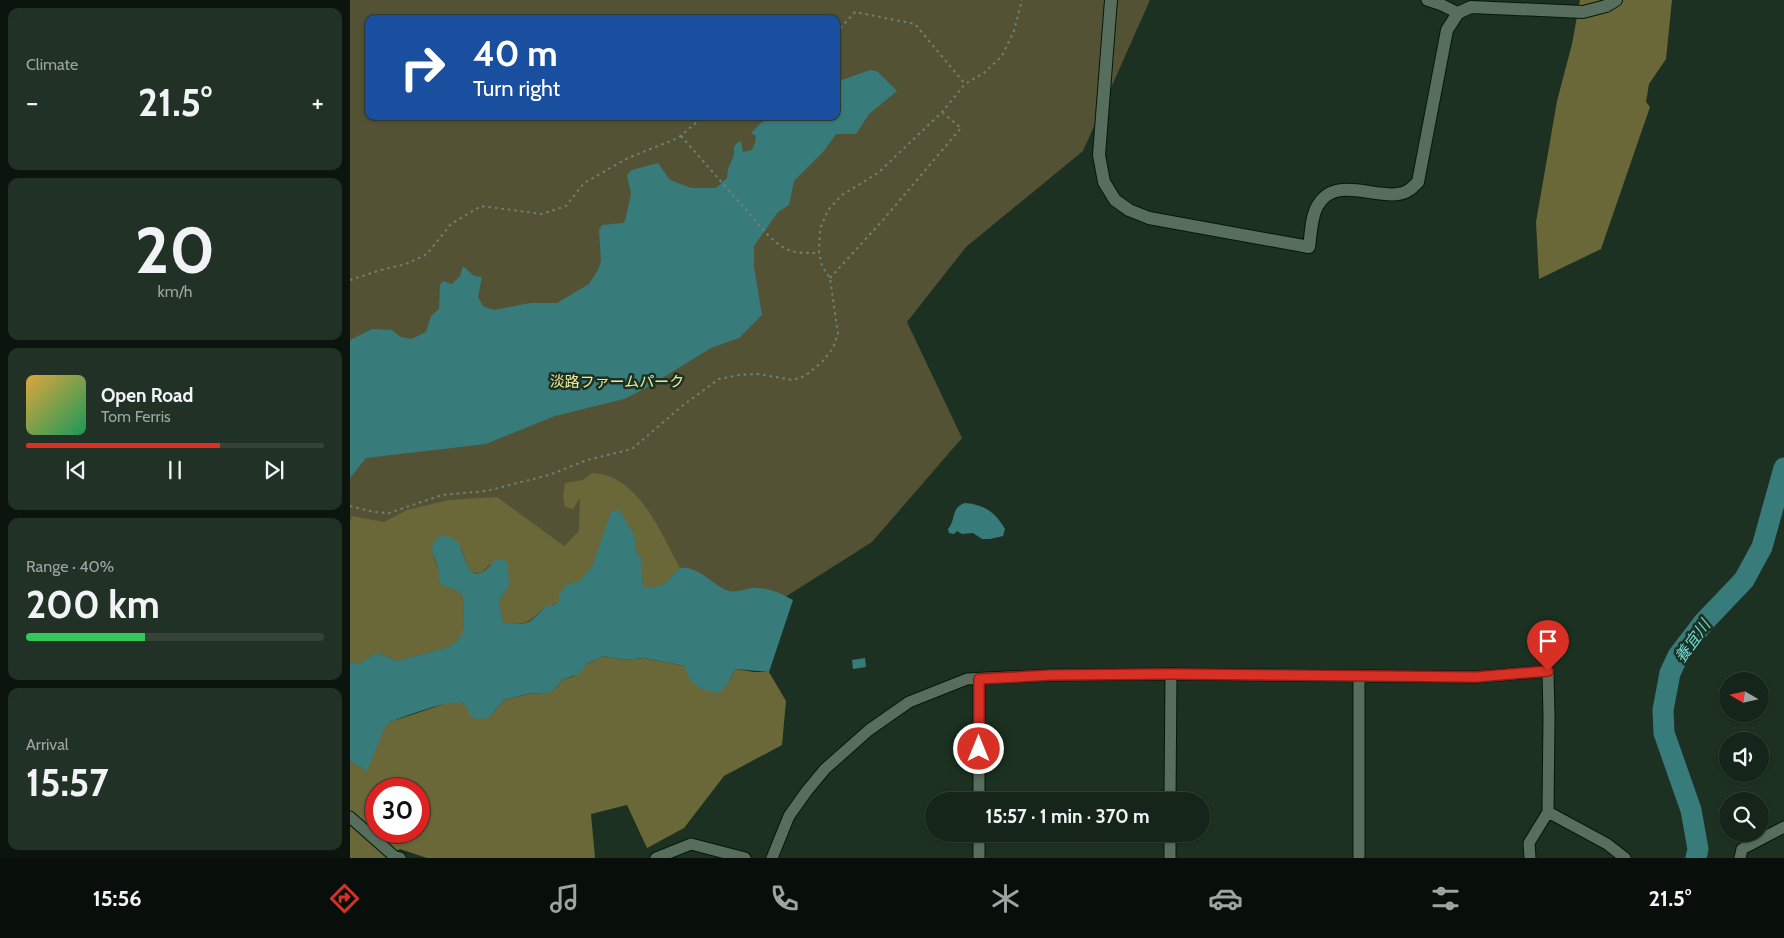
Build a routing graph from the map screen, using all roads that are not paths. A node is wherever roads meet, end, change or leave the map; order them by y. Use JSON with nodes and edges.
{"nodes":[{"id":1,"x":1111,"y":0,"type":"edge"},
{"id":2,"x":1427,"y":0,"type":"edge"},
{"id":3,"x":1616,"y":0,"type":"edge"},
{"id":4,"x":1458,"y":13,"type":"junction"},
{"id":5,"x":1171,"y":674,"type":"junction"},
{"id":6,"x":1359,"y":676,"type":"junction"},
{"id":7,"x":979,"y":679,"type":"junction"},
{"id":8,"x":979,"y":792,"type":"edge"},
{"id":9,"x":1170,"y":792,"type":"edge"},
{"id":10,"x":1548,"y":812,"type":"junction"},
{"id":11,"x":350,"y":817,"type":"edge"},
{"id":12,"x":1784,"y":828,"type":"edge"},
{"id":13,"x":978,"y":842,"type":"edge"},
{"id":14,"x":1170,"y":842,"type":"edge"},
{"id":15,"x":400,"y":858,"type":"edge"},
{"id":16,"x":656,"y":858,"type":"edge"},
{"id":17,"x":745,"y":858,"type":"edge"},
{"id":18,"x":772,"y":858,"type":"edge"},
{"id":19,"x":978,"y":858,"type":"edge"},
{"id":20,"x":1170,"y":858,"type":"edge"},
{"id":21,"x":1359,"y":858,"type":"edge"},
{"id":22,"x":1530,"y":858,"type":"edge"},
{"id":23,"x":1625,"y":858,"type":"edge"},
{"id":24,"x":1740,"y":858,"type":"edge"}],
"edges":[{"from":1,"to":4,"type":"street"},
{"from":2,"to":4,"type":"street"},
{"from":3,"to":4,"type":"street"},
{"from":5,"to":6,"type":"street"},
{"from":5,"to":7,"type":"street"},
{"from":5,"to":9,"type":"street"},
{"from":6,"to":10,"type":"street"},
{"from":6,"to":21,"type":"street"},
{"from":7,"to":8,"type":"street"},
{"from":7,"to":18,"type":"street"},
{"from":10,"to":22,"type":"street"},
{"from":10,"to":23,"type":"street"},
{"from":11,"to":15,"type":"street"},
{"from":12,"to":24,"type":"street"},
{"from":13,"to":19,"type":"street"},
{"from":14,"to":20,"type":"street"},
{"from":16,"to":17,"type":"street"}]}
